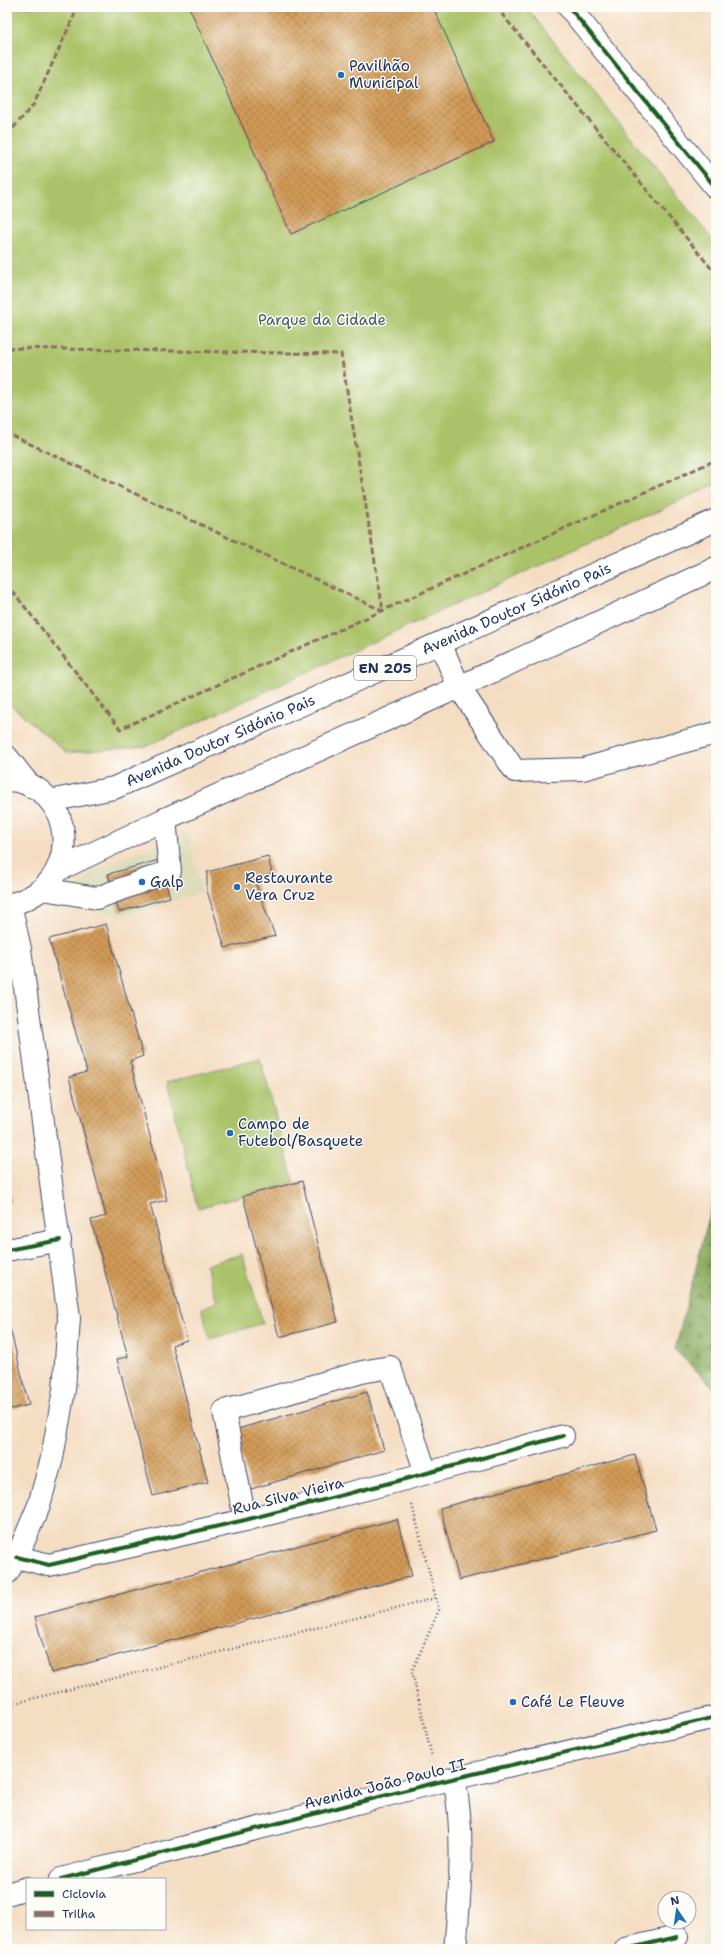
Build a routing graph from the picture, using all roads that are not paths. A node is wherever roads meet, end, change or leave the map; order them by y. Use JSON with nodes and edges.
{"nodes":[{"id":1,"x":569,"y":7,"type":"edge"},
{"id":2,"x":716,"y":188,"type":"edge"},
{"id":3,"x":716,"y":520,"type":"edge"},
{"id":4,"x":716,"y":568,"type":"edge"},
{"id":5,"x":440,"y":643,"type":"junction"},
{"id":6,"x":459,"y":686,"type":"junction"},
{"id":7,"x":716,"y":733,"type":"edge"},
{"id":8,"x":7,"y":757,"type":"edge"},
{"id":9,"x":7,"y":780,"type":"edge"},
{"id":10,"x":30,"y":786,"type":"junction"},
{"id":11,"x":50,"y":801,"type":"junction"},
{"id":12,"x":165,"y":819,"type":"junction"},
{"id":13,"x":58,"y":870,"type":"junction"},
{"id":14,"x":43,"y":889,"type":"junction"},
{"id":15,"x":9,"y":904,"type":"edge"},
{"id":16,"x":60,"y":1240,"type":"junction"},
{"id":17,"x":7,"y":1250,"type":"edge"},
{"id":18,"x":563,"y":1436,"type":"dead end"},
{"id":19,"x":426,"y":1472,"type":"junction"},
{"id":20,"x":245,"y":1520,"type":"junction"},
{"id":21,"x":12,"y":1565,"type":"edge"},
{"id":22,"x":716,"y":1717,"type":"edge"},
{"id":23,"x":454,"y":1779,"type":"junction"},
{"id":24,"x":65,"y":1878,"type":"edge"},
{"id":25,"x":26,"y":1888,"type":"edge"},
{"id":26,"x":7,"y":1894,"type":"edge"},
{"id":27,"x":677,"y":1937,"type":"dead end"},
{"id":28,"x":455,"y":1949,"type":"edge"},
{"id":29,"x":626,"y":1949,"type":"edge"}],
"edges":[{"from":1,"to":2,"type":"main road"},
{"from":3,"to":5,"type":"main road","name":"Avenida Doutor Sidónio Pais","number":"EN 205"},
{"from":4,"to":6,"type":"main road"},
{"from":5,"to":6,"type":"main road"},
{"from":5,"to":11,"type":"main road","name":"Avenida Doutor Sidónio Pais","number":"EN 205"},
{"from":6,"to":7,"type":"main road"},
{"from":6,"to":12,"type":"main road"},
{"from":8,"to":10,"type":"main road"},
{"from":9,"to":10,"type":"main road"},
{"from":10,"to":11,"type":"main road"},
{"from":11,"to":13,"type":"main road"},
{"from":12,"to":13,"type":"main road"},
{"from":12,"to":14,"type":"main road"},
{"from":13,"to":14,"type":"main road"},
{"from":14,"to":15,"type":"main road"},
{"from":15,"to":16,"type":"main road"},
{"from":16,"to":17,"type":"main road"},
{"from":16,"to":21,"type":"main road"},
{"from":18,"to":19,"type":"main road","name":"Rua Silva Vieira"},
{"from":19,"to":20,"type":"main road","name":"Rua Silva Vieira"},
{"from":19,"to":20,"type":"main road"},
{"from":20,"to":21,"type":"main road","name":"Rua Silva Vieira"},
{"from":22,"to":23,"type":"main road","name":"Avenida João Paulo II"},
{"from":23,"to":24,"type":"main road","name":"Avenida João Paulo II"},
{"from":23,"to":28,"type":"main road"},
{"from":25,"to":26,"type":"main road"},
{"from":27,"to":29,"type":"main road"}]}
